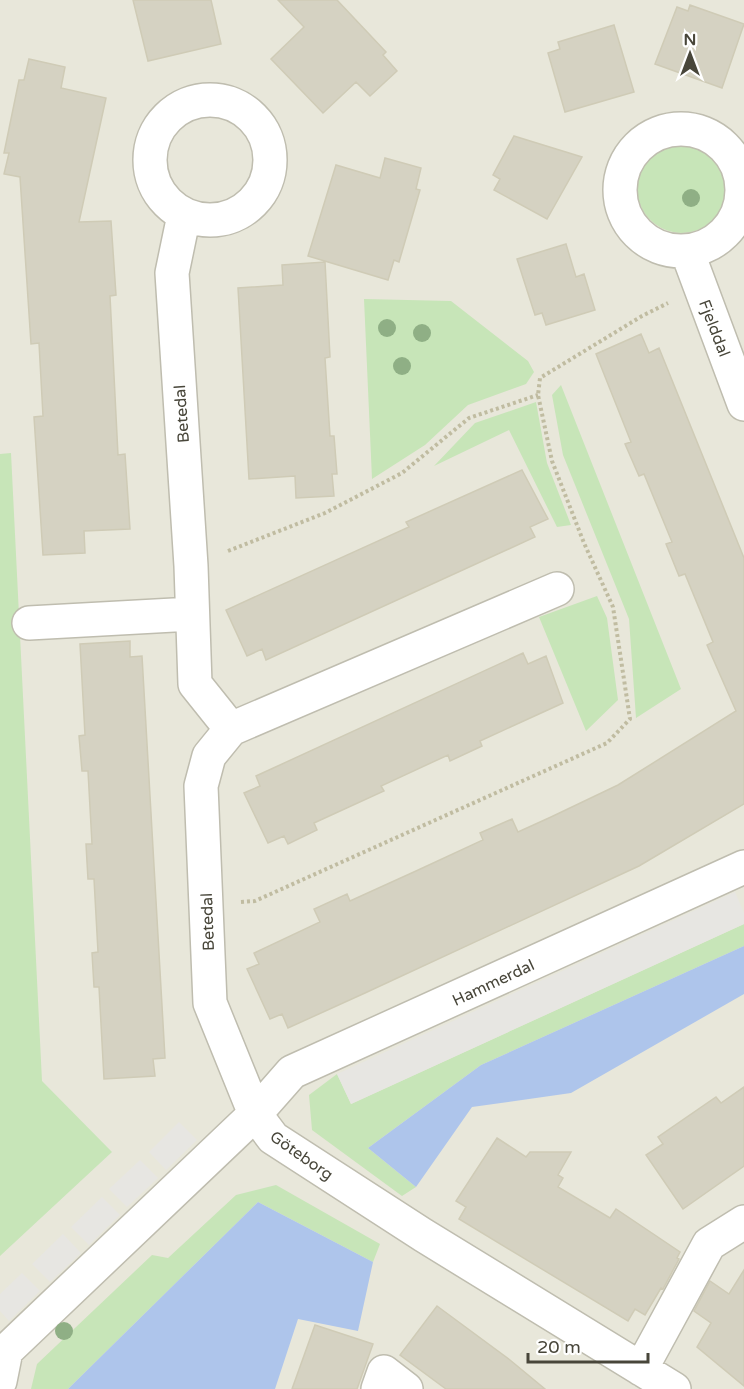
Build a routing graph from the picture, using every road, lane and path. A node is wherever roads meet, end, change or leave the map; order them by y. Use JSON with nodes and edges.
{"nodes":[{"id":1,"x":184,"y":215,"type":"dead end"},
{"id":2,"x":687,"y":251,"type":"dead end"},
{"id":3,"x":538,"y":395,"type":"dead end"},
{"id":4,"x":744,"y":404,"type":"edge"},
{"id":5,"x":191,"y":566,"type":"junction"},
{"id":6,"x":557,"y":589,"type":"dead end"},
{"id":7,"x":192,"y":614,"type":"junction"},
{"id":8,"x":29,"y":623,"type":"dead end"},
{"id":9,"x":231,"y":729,"type":"junction"},
{"id":10,"x":744,"y":867,"type":"edge"},
{"id":11,"x":255,"y":1114,"type":"junction"},
{"id":12,"x":744,"y":1222,"type":"edge"},
{"id":13,"x":641,"y":1369,"type":"junction"},
{"id":14,"x":0,"y":1381,"type":"edge"},
{"id":15,"x":672,"y":1388,"type":"edge"},
{"id":16,"x":378,"y":1389,"type":"edge"},
{"id":17,"x":406,"y":1389,"type":"edge"}],
"edges":[{"from":1,"to":5,"type":"street","name":"Betedal"},
{"from":2,"to":4,"type":"street","name":"Fjelddal"},
{"from":3,"to":5,"type":"path"},
{"from":5,"to":7,"type":"street","name":"Betedal"},
{"from":6,"to":9,"type":"street","name":"Betedal"},
{"from":7,"to":8,"type":"street"},
{"from":7,"to":9,"type":"street","name":"Betedal"},
{"from":9,"to":11,"type":"street","name":"Betedal"},
{"from":10,"to":11,"type":"street","name":"Hammerdal"},
{"from":11,"to":13,"type":"street","name":"Göteborg"},
{"from":11,"to":14,"type":"street"},
{"from":12,"to":13,"type":"street"},
{"from":13,"to":15,"type":"street","name":"Göteborg"},
{"from":16,"to":17,"type":"street"}]}
